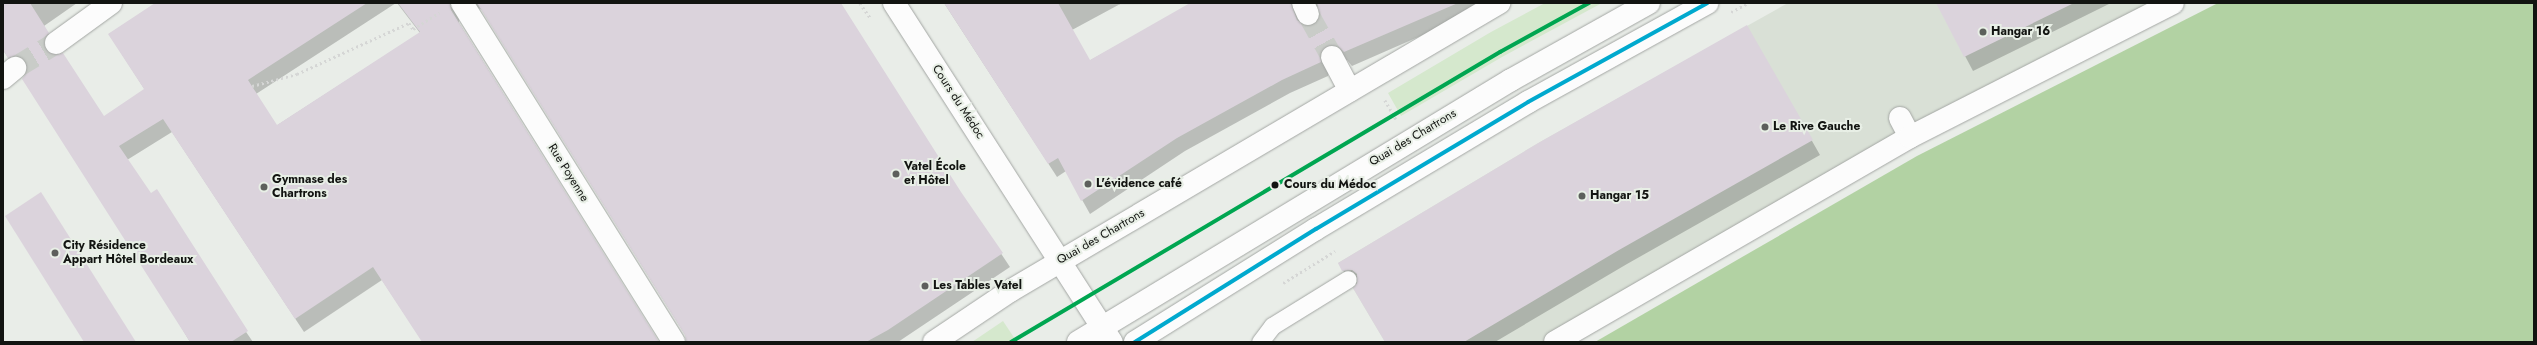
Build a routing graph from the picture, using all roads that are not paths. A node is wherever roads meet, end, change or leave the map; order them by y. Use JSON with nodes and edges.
{"nodes":[{"id":1,"x":111,"y":3,"type":"edge"},
{"id":2,"x":894,"y":3,"type":"edge"},
{"id":3,"x":1498,"y":3,"type":"edge"},
{"id":4,"x":1649,"y":3,"type":"edge"},
{"id":5,"x":1707,"y":3,"type":"edge"},
{"id":6,"x":2173,"y":3,"type":"edge"},
{"id":7,"x":453,"y":7,"type":"edge"},
{"id":8,"x":56,"y":43,"type":"tunnel mouth"},
{"id":9,"x":1332,"y":58,"type":"tunnel mouth"},
{"id":10,"x":1350,"y":91,"type":"junction"},
{"id":11,"x":1900,"y":118,"type":"dead end"},
{"id":12,"x":1910,"y":137,"type":"junction"},
{"id":13,"x":1061,"y":261,"type":"junction"},
{"id":14,"x":1348,"y":279,"type":"dead end"},
{"id":15,"x":1107,"y":334,"type":"edge"},
{"id":16,"x":674,"y":342,"type":"edge"},
{"id":17,"x":934,"y":342,"type":"edge"},
{"id":18,"x":1078,"y":342,"type":"edge"},
{"id":19,"x":1135,"y":342,"type":"edge"},
{"id":20,"x":1260,"y":342,"type":"edge"},
{"id":21,"x":1555,"y":342,"type":"edge"}],
"edges":[{"from":1,"to":8,"type":"street"},
{"from":2,"to":13,"type":"street","name":"Cours du Médoc"},
{"from":3,"to":10,"type":"street","name":"Quai des Chartrons"},
{"from":4,"to":15,"type":"street","name":"Quai des Chartrons"},
{"from":5,"to":19,"type":"street"},
{"from":6,"to":12,"type":"street"},
{"from":7,"to":16,"type":"street","name":"Rue Poyenne"},
{"from":9,"to":10,"type":"street"},
{"from":10,"to":13,"type":"street","name":"Quai des Chartrons"},
{"from":11,"to":12,"type":"street"},
{"from":12,"to":21,"type":"street"},
{"from":13,"to":15,"type":"street","name":"Cours du Médoc"},
{"from":13,"to":17,"type":"street","name":"Quai des Chartrons"},
{"from":14,"to":20,"type":"lane"},
{"from":15,"to":18,"type":"street","name":"Quai des Chartrons"}]}
